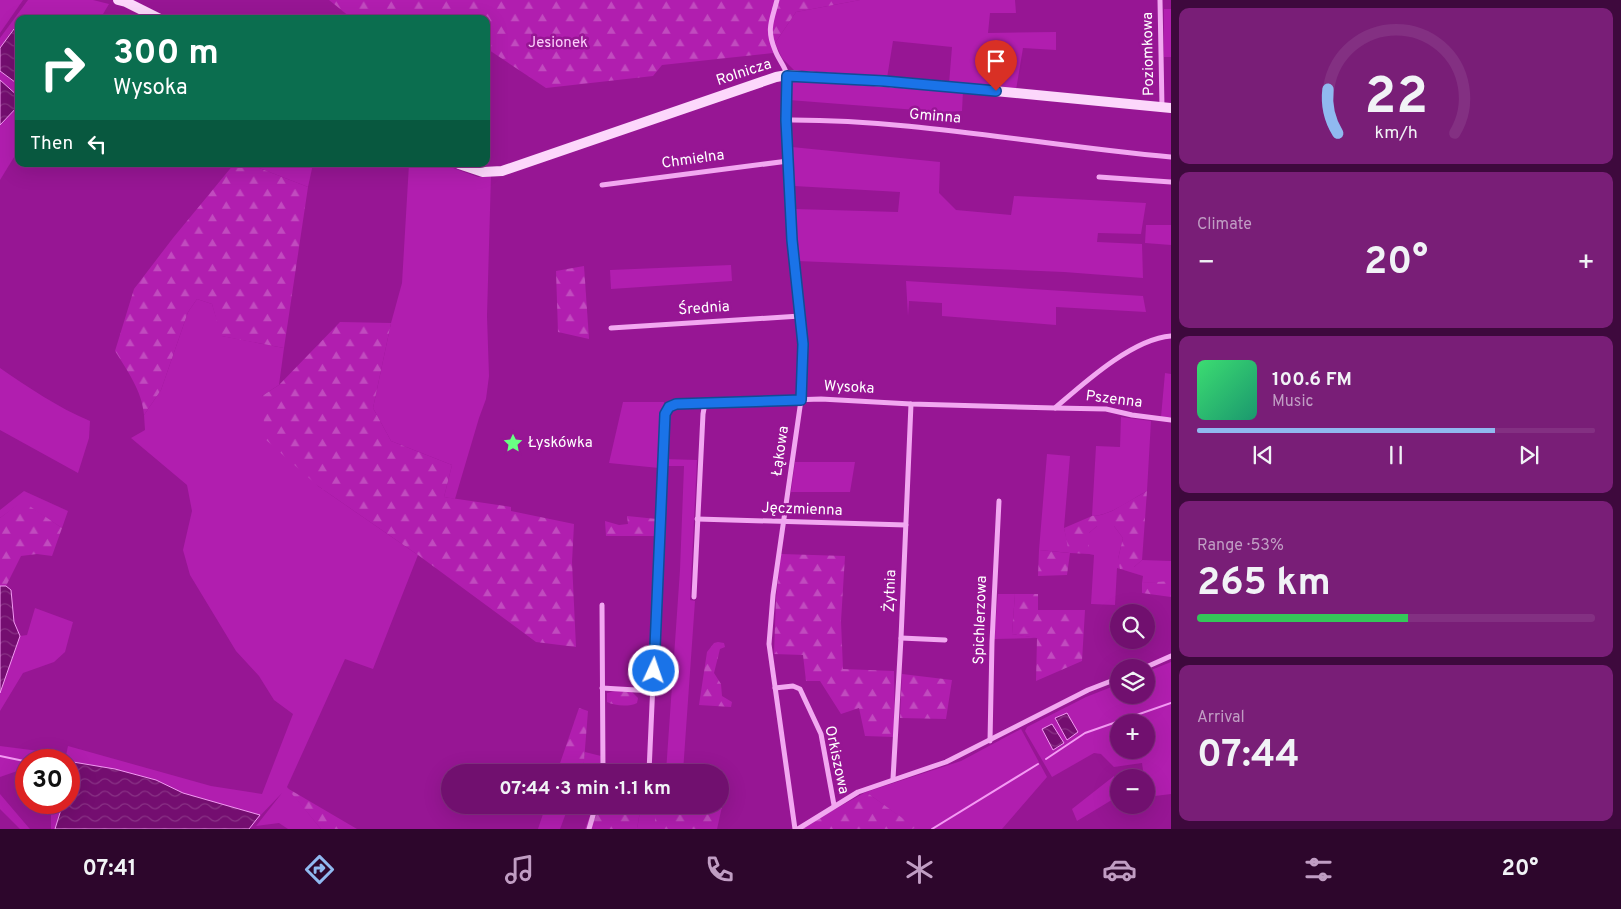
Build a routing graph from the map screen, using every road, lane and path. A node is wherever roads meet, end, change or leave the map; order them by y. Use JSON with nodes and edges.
{"nodes":[{"id":1,"x":118,"y":0,"type":"edge"},
{"id":2,"x":777,"y":0,"type":"edge"},
{"id":3,"x":1160,"y":0,"type":"edge"},
{"id":4,"x":152,"y":15,"type":"edge"},
{"id":5,"x":787,"y":76,"type":"junction"},
{"id":6,"x":1167,"y":108,"type":"edge"},
{"id":7,"x":786,"y":120,"type":"junction"},
{"id":8,"x":1171,"y":157,"type":"edge"},
{"id":9,"x":788,"y":161,"type":"junction"},
{"id":10,"x":468,"y":167,"type":"edge"},
{"id":11,"x":1099,"y":177,"type":"dead end"},
{"id":12,"x":1171,"y":182,"type":"edge"},
{"id":13,"x":602,"y":185,"type":"dead end"},
{"id":14,"x":800,"y":316,"type":"junction"},
{"id":15,"x":611,"y":328,"type":"dead end"},
{"id":16,"x":1171,"y":336,"type":"edge"},
{"id":17,"x":801,"y":400,"type":"junction"},
{"id":18,"x":705,"y":403,"type":"junction"},
{"id":19,"x":911,"y":404,"type":"junction"},
{"id":20,"x":1055,"y":408,"type":"junction"},
{"id":21,"x":1171,"y":420,"type":"edge"},
{"id":22,"x":999,"y":501,"type":"dead end"},
{"id":23,"x":697,"y":519,"type":"junction"},
{"id":24,"x":783,"y":522,"type":"junction"},
{"id":25,"x":906,"y":525,"type":"junction"},
{"id":26,"x":694,"y":597,"type":"dead end"},
{"id":27,"x":602,"y":605,"type":"dead end"},
{"id":28,"x":901,"y":638,"type":"junction"},
{"id":29,"x":945,"y":640,"type":"dead end"},
{"id":30,"x":1171,"y":656,"type":"edge"},
{"id":31,"x":1155,"y":663,"type":"edge"},
{"id":32,"x":1110,"y":681,"type":"edge"},
{"id":33,"x":602,"y":688,"type":"junction"},
{"id":34,"x":775,"y":688,"type":"junction"},
{"id":35,"x":653,"y":690,"type":"junction"},
{"id":36,"x":990,"y":741,"type":"junction"},
{"id":37,"x":603,"y":764,"type":"edge"},
{"id":38,"x":649,"y":764,"type":"edge"},
{"id":39,"x":893,"y":779,"type":"junction"},
{"id":40,"x":834,"y":805,"type":"junction"},
{"id":41,"x":593,"y":814,"type":"edge"},
{"id":42,"x":589,"y":829,"type":"edge"},
{"id":43,"x":796,"y":829,"type":"edge"}],
"edges":[{"from":1,"to":4,"type":"street"},
{"from":2,"to":5,"type":"street"},
{"from":3,"to":6,"type":"street","name":"Poziomkowa"},
{"from":5,"to":6,"type":"street","name":"Rolnicza"},
{"from":5,"to":7,"type":"street","name":"Łąkowa"},
{"from":5,"to":10,"type":"street","name":"Rolnicza"},
{"from":7,"to":8,"type":"street","name":"Gminna"},
{"from":7,"to":9,"type":"street","name":"Łąkowa"},
{"from":9,"to":13,"type":"street","name":"Chmielna"},
{"from":9,"to":14,"type":"street","name":"Łąkowa"},
{"from":11,"to":12,"type":"street"},
{"from":14,"to":15,"type":"street","name":"Średnia"},
{"from":14,"to":17,"type":"street","name":"Łąkowa"},
{"from":16,"to":20,"type":"street"},
{"from":17,"to":18,"type":"street","name":"Wysoka"},
{"from":17,"to":19,"type":"street","name":"Wysoka"},
{"from":17,"to":24,"type":"street","name":"Łąkowa"},
{"from":18,"to":23,"type":"street"},
{"from":18,"to":35,"type":"street","name":"Wysoka"},
{"from":19,"to":20,"type":"street","name":"Wysoka"},
{"from":19,"to":25,"type":"street","name":"Żytnia"},
{"from":20,"to":21,"type":"street","name":"Pszenna"},
{"from":22,"to":36,"type":"street","name":"Spichlerzowa"},
{"from":23,"to":24,"type":"street","name":"Jęczmienna"},
{"from":23,"to":26,"type":"street"},
{"from":24,"to":25,"type":"street","name":"Jęczmienna"},
{"from":24,"to":34,"type":"street","name":"Łąkowa"},
{"from":25,"to":28,"type":"street","name":"Żytnia"},
{"from":27,"to":33,"type":"street"},
{"from":28,"to":29,"type":"street"},
{"from":28,"to":39,"type":"street","name":"Żytnia"},
{"from":30,"to":31,"type":"street"},
{"from":32,"to":36,"type":"street","name":"Łąkowa"},
{"from":33,"to":35,"type":"street"},
{"from":33,"to":37,"type":"street"},
{"from":34,"to":40,"type":"street","name":"Orkiszowa"},
{"from":34,"to":43,"type":"street","name":"Łąkowa"},
{"from":35,"to":38,"type":"street","name":"Wysoka"},
{"from":36,"to":39,"type":"street","name":"Łąkowa"},
{"from":39,"to":40,"type":"street","name":"Łąkowa"},
{"from":40,"to":43,"type":"street","name":"Łąkowa"},
{"from":41,"to":42,"type":"street"}]}
